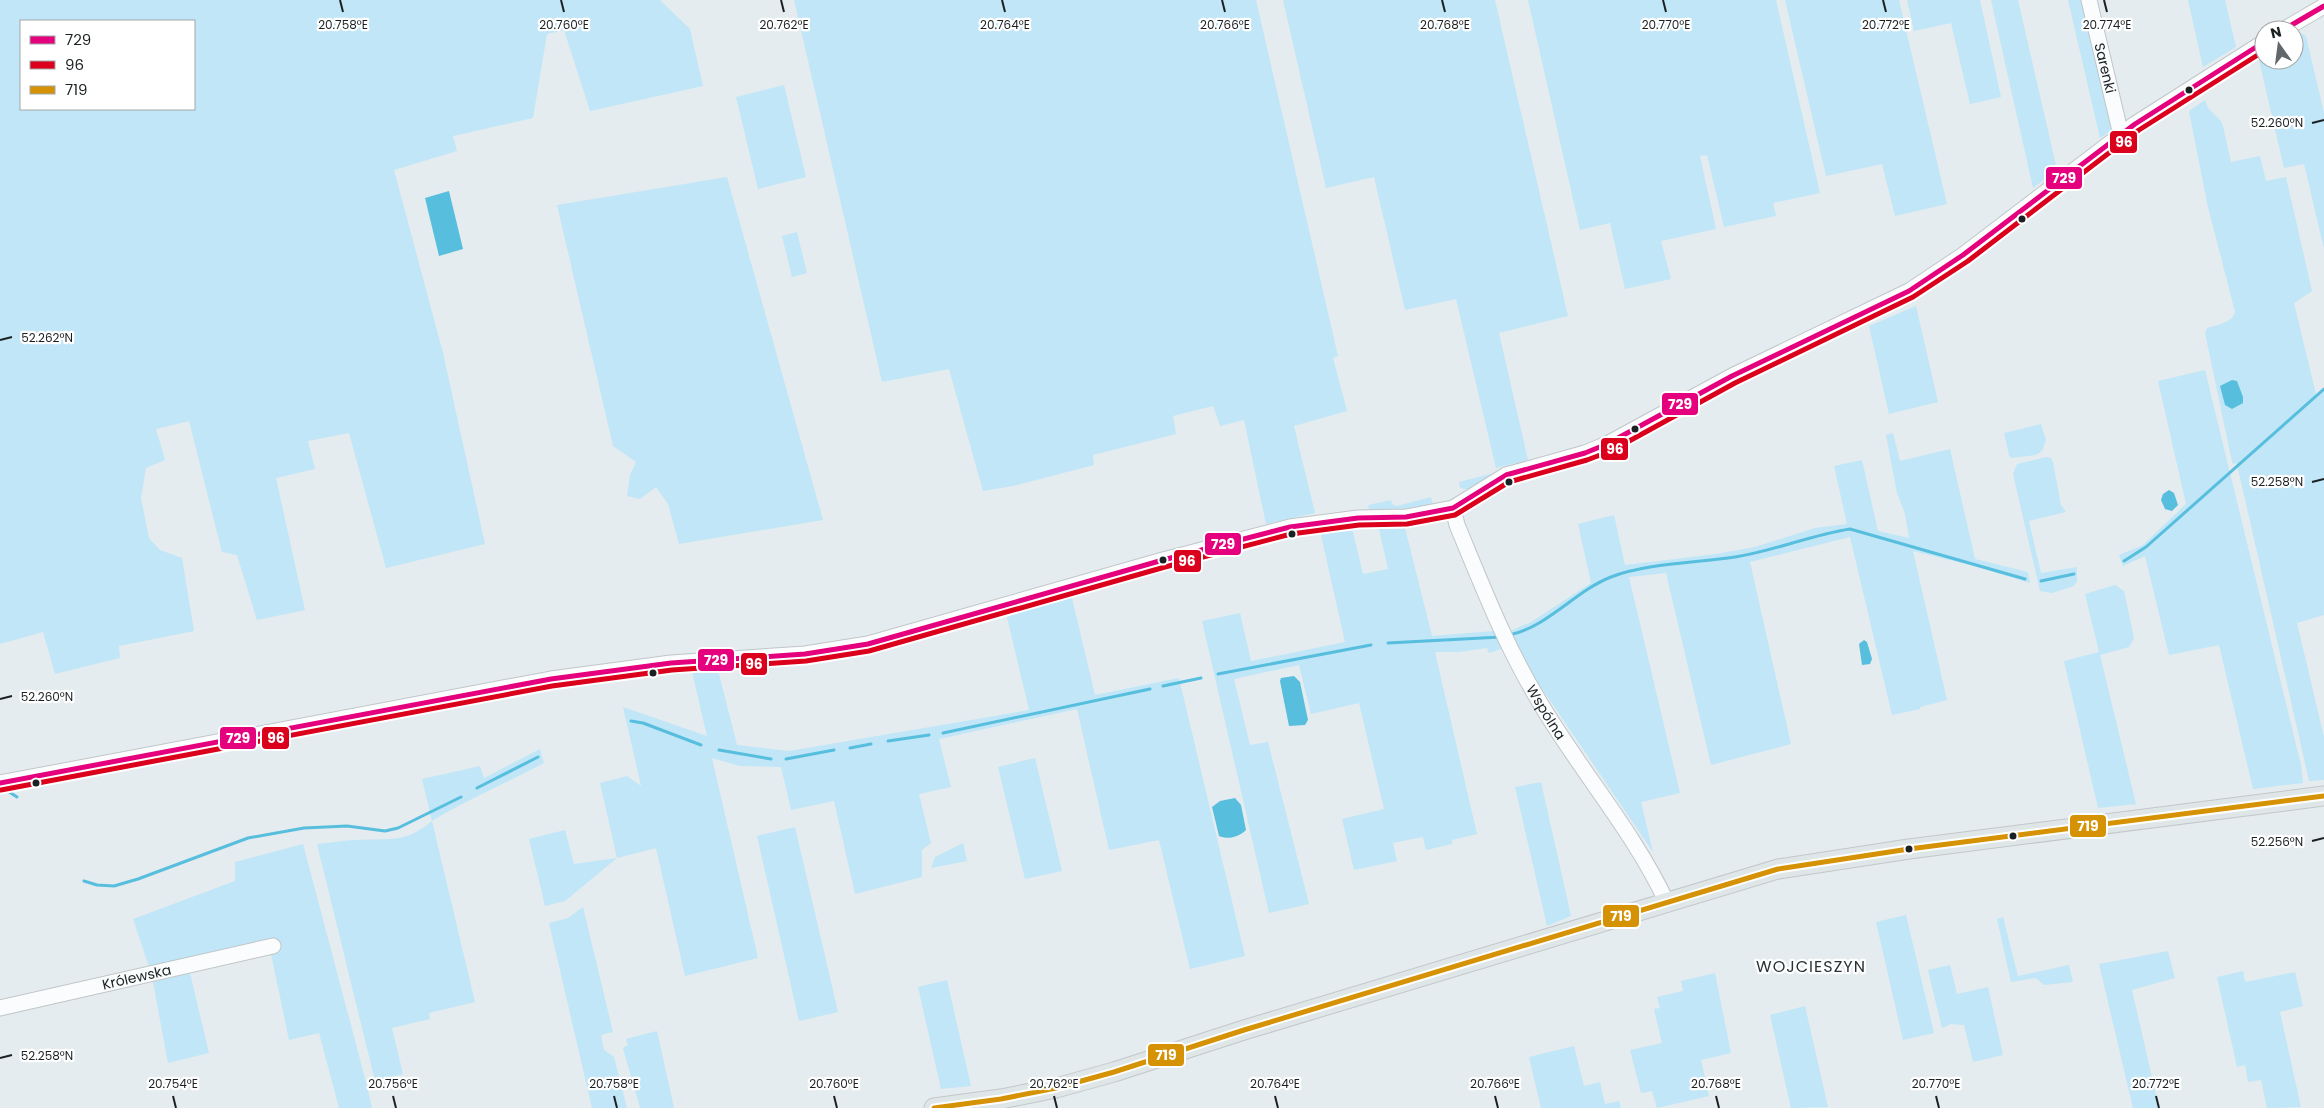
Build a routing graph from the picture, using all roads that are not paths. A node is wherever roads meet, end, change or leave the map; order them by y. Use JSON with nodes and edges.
{"nodes":[{"id":1,"x":2089,"y":0,"type":"edge"},
{"id":2,"x":2324,"y":6,"type":"edge"},
{"id":3,"x":2300,"y":20,"type":"edge"},
{"id":4,"x":2254,"y":48,"type":"edge"},
{"id":5,"x":2121,"y":135,"type":"junction"},
{"id":6,"x":1453,"y":508,"type":"junction"},
{"id":7,"x":0,"y":783,"type":"edge"},
{"id":8,"x":2324,"y":796,"type":"edge"},
{"id":9,"x":1667,"y":903,"type":"junction"},
{"id":10,"x":273,"y":946,"type":"dead end"},
{"id":11,"x":0,"y":1008,"type":"edge"},
{"id":12,"x":934,"y":1108,"type":"edge"}],
"edges":[{"from":1,"to":5,"type":"street","name":"Sarenki"},
{"from":2,"to":3,"type":"street"},
{"from":4,"to":5,"type":"street"},
{"from":5,"to":6,"type":"street"},
{"from":6,"to":7,"type":"street"},
{"from":6,"to":9,"type":"street","name":"Wspólna"},
{"from":8,"to":9,"type":"main road"},
{"from":9,"to":12,"type":"main road"},
{"from":10,"to":11,"type":"street","name":"Królewska"}]}
